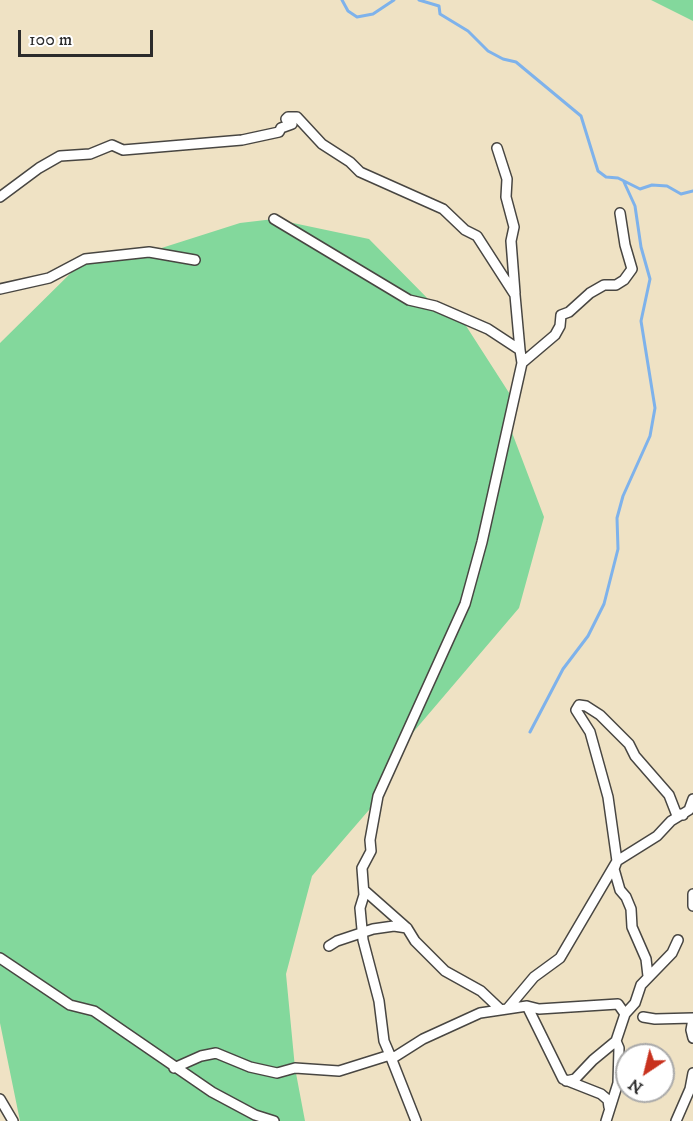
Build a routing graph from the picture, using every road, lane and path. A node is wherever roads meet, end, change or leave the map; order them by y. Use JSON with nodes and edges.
{"nodes":[{"id":1,"x":498,"y":148,"type":"dead end"},
{"id":2,"x":0,"y":198,"type":"edge"},
{"id":3,"x":620,"y":213,"type":"dead end"},
{"id":4,"x":274,"y":219,"type":"dead end"},
{"id":5,"x":195,"y":260,"type":"dead end"},
{"id":6,"x":0,"y":289,"type":"edge"},
{"id":7,"x":515,"y":295,"type":"junction"},
{"id":8,"x":520,"y":350,"type":"junction"},
{"id":9,"x":522,"y":363,"type":"junction"},
{"id":10,"x":693,"y":799,"type":"edge"},
{"id":11,"x":683,"y":815,"type":"junction"},
{"id":12,"x":617,"y":861,"type":"junction"},
{"id":13,"x":364,"y":890,"type":"junction"},
{"id":14,"x":693,"y":894,"type":"edge"},
{"id":15,"x":693,"y":906,"type":"edge"},
{"id":16,"x":407,"y":928,"type":"junction"},
{"id":17,"x":362,"y":933,"type":"junction"},
{"id":18,"x":678,"y":940,"type":"dead end"},
{"id":19,"x":329,"y":946,"type":"dead end"},
{"id":20,"x":0,"y":958,"type":"edge"},
{"id":21,"x":648,"y":976,"type":"junction"},
{"id":22,"x":527,"y":1006,"type":"junction"},
{"id":23,"x":504,"y":1008,"type":"junction"},
{"id":24,"x":625,"y":1014,"type":"junction"},
{"id":25,"x":643,"y":1017,"type":"dead end"},
{"id":26,"x":693,"y":1018,"type":"edge"},
{"id":27,"x":693,"y":1038,"type":"edge"},
{"id":28,"x":616,"y":1041,"type":"junction"},
{"id":29,"x":392,"y":1056,"type":"junction"},
{"id":30,"x":165,"y":1060,"type":"junction"},
{"id":31,"x":188,"y":1062,"type":"junction"},
{"id":32,"x":174,"y":1068,"type":"junction"},
{"id":33,"x":693,"y":1073,"type":"edge"},
{"id":34,"x":566,"y":1081,"type":"junction"},
{"id":35,"x":0,"y":1099,"type":"edge"},
{"id":36,"x":609,"y":1107,"type":"junction"},
{"id":37,"x":13,"y":1121,"type":"edge"},
{"id":38,"x":274,"y":1121,"type":"edge"},
{"id":39,"x":416,"y":1121,"type":"edge"},
{"id":40,"x":606,"y":1121,"type":"edge"},
{"id":41,"x":676,"y":1121,"type":"edge"}],
"edges":[{"from":1,"to":7,"type":"street"},
{"from":2,"to":7,"type":"street"},
{"from":3,"to":9,"type":"street"},
{"from":4,"to":8,"type":"street"},
{"from":5,"to":6,"type":"street"},
{"from":7,"to":8,"type":"street"},
{"from":8,"to":9,"type":"street"},
{"from":9,"to":13,"type":"street"},
{"from":10,"to":11,"type":"street"},
{"from":11,"to":12,"type":"street"},
{"from":11,"to":12,"type":"street"},
{"from":12,"to":21,"type":"street"},
{"from":12,"to":23,"type":"street"},
{"from":13,"to":16,"type":"street"},
{"from":13,"to":17,"type":"street"},
{"from":14,"to":15,"type":"street"},
{"from":16,"to":17,"type":"street"},
{"from":16,"to":23,"type":"street"},
{"from":17,"to":19,"type":"street"},
{"from":17,"to":29,"type":"street"},
{"from":18,"to":21,"type":"street"},
{"from":20,"to":30,"type":"street"},
{"from":21,"to":24,"type":"street"},
{"from":22,"to":23,"type":"street"},
{"from":22,"to":24,"type":"street"},
{"from":22,"to":34,"type":"street"},
{"from":23,"to":29,"type":"street"},
{"from":24,"to":28,"type":"street"},
{"from":25,"to":26,"type":"street"},
{"from":26,"to":27,"type":"street"},
{"from":28,"to":34,"type":"street"},
{"from":28,"to":36,"type":"street"},
{"from":29,"to":31,"type":"street"},
{"from":29,"to":39,"type":"street"},
{"from":30,"to":31,"type":"street"},
{"from":30,"to":32,"type":"street"},
{"from":31,"to":32,"type":"street"},
{"from":32,"to":38,"type":"street"},
{"from":33,"to":41,"type":"street"},
{"from":34,"to":36,"type":"street"},
{"from":35,"to":37,"type":"street"},
{"from":36,"to":40,"type":"street"}]}
